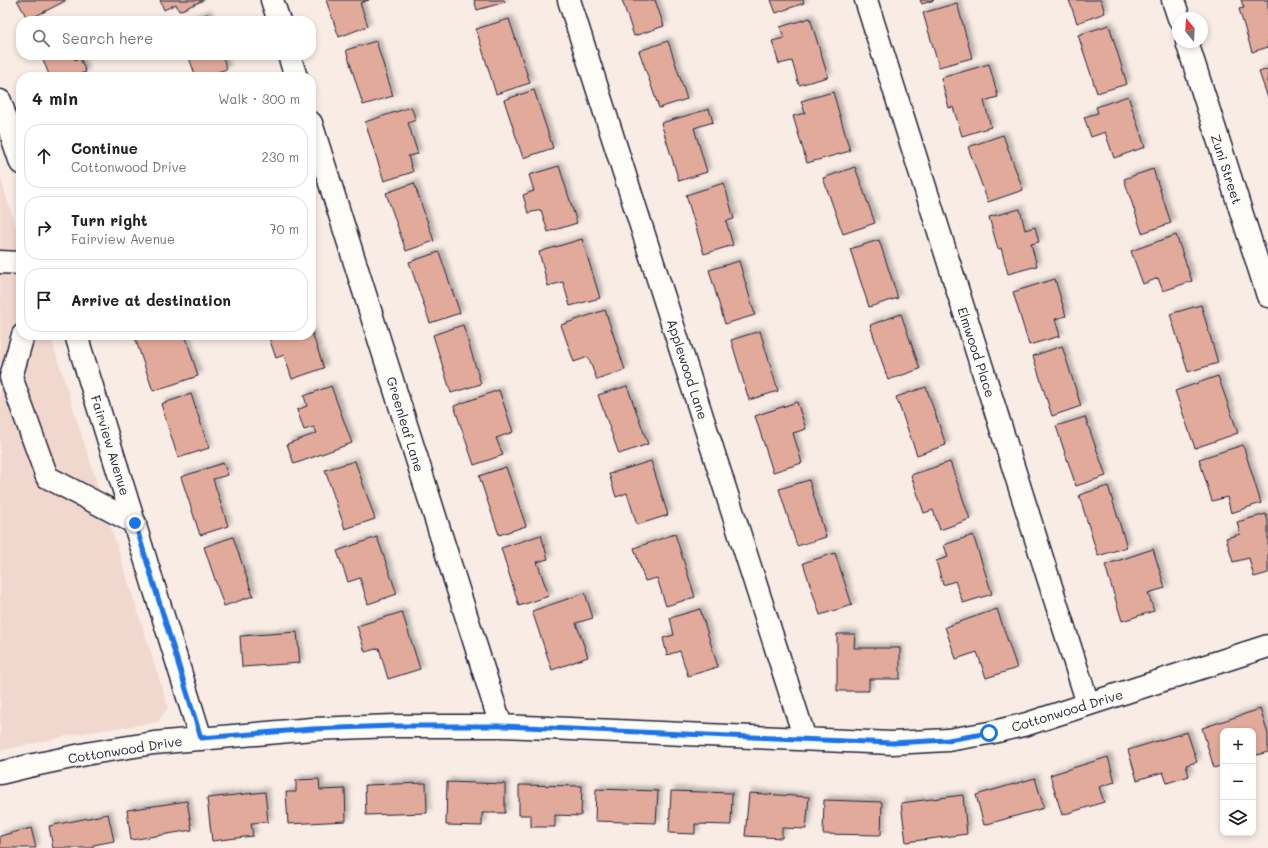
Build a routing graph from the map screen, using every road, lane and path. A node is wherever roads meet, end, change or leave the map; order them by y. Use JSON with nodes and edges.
{"nodes":[{"id":1,"x":272,"y":0,"type":"edge"},
{"id":2,"x":569,"y":0,"type":"edge"},
{"id":3,"x":866,"y":0,"type":"edge"},
{"id":4,"x":1173,"y":0,"type":"edge"},
{"id":5,"x":1177,"y":12,"type":"edge"},
{"id":6,"x":277,"y":16,"type":"edge"},
{"id":7,"x":1189,"y":48,"type":"edge"},
{"id":8,"x":291,"y":60,"type":"edge"},
{"id":9,"x":294,"y":72,"type":"edge"},
{"id":10,"x":2,"y":112,"type":"edge"},
{"id":11,"x":316,"y":139,"type":"edge"},
{"id":12,"x":16,"y":150,"type":"edge"},
{"id":13,"x":0,"y":262,"type":"edge"},
{"id":14,"x":16,"y":263,"type":"edge"},
{"id":15,"x":1268,"y":296,"type":"edge"},
{"id":16,"x":22,"y":340,"type":"edge"},
{"id":17,"x":78,"y":340,"type":"edge"},
{"id":18,"x":135,"y":523,"type":"junction"},
{"id":19,"x":1268,"y":646,"type":"edge"},
{"id":20,"x":1088,"y":704,"type":"junction"},
{"id":21,"x":501,"y":726,"type":"junction"},
{"id":22,"x":201,"y":738,"type":"junction"},
{"id":23,"x":805,"y":739,"type":"junction"},
{"id":24,"x":0,"y":773,"type":"edge"}],
"edges":[{"from":1,"to":6,"type":"street"},
{"from":2,"to":23,"type":"street","name":"Applewood Lane"},
{"from":3,"to":20,"type":"street","name":"Elmwood Place"},
{"from":4,"to":5,"type":"street"},
{"from":7,"to":15,"type":"street","name":"Zuni Street"},
{"from":8,"to":9,"type":"street"},
{"from":10,"to":12,"type":"street"},
{"from":11,"to":21,"type":"street","name":"Greenleaf Lane"},
{"from":13,"to":14,"type":"street"},
{"from":16,"to":18,"type":"street"},
{"from":17,"to":18,"type":"street","name":"Fairview Avenue"},
{"from":18,"to":22,"type":"street","name":"Fairview Avenue"},
{"from":19,"to":20,"type":"street","name":"Cottonwood Drive"},
{"from":20,"to":23,"type":"street","name":"Cottonwood Drive"},
{"from":21,"to":22,"type":"street","name":"Cottonwood Drive"},
{"from":21,"to":23,"type":"street","name":"Cottonwood Drive"},
{"from":22,"to":24,"type":"street","name":"Cottonwood Drive"}]}
